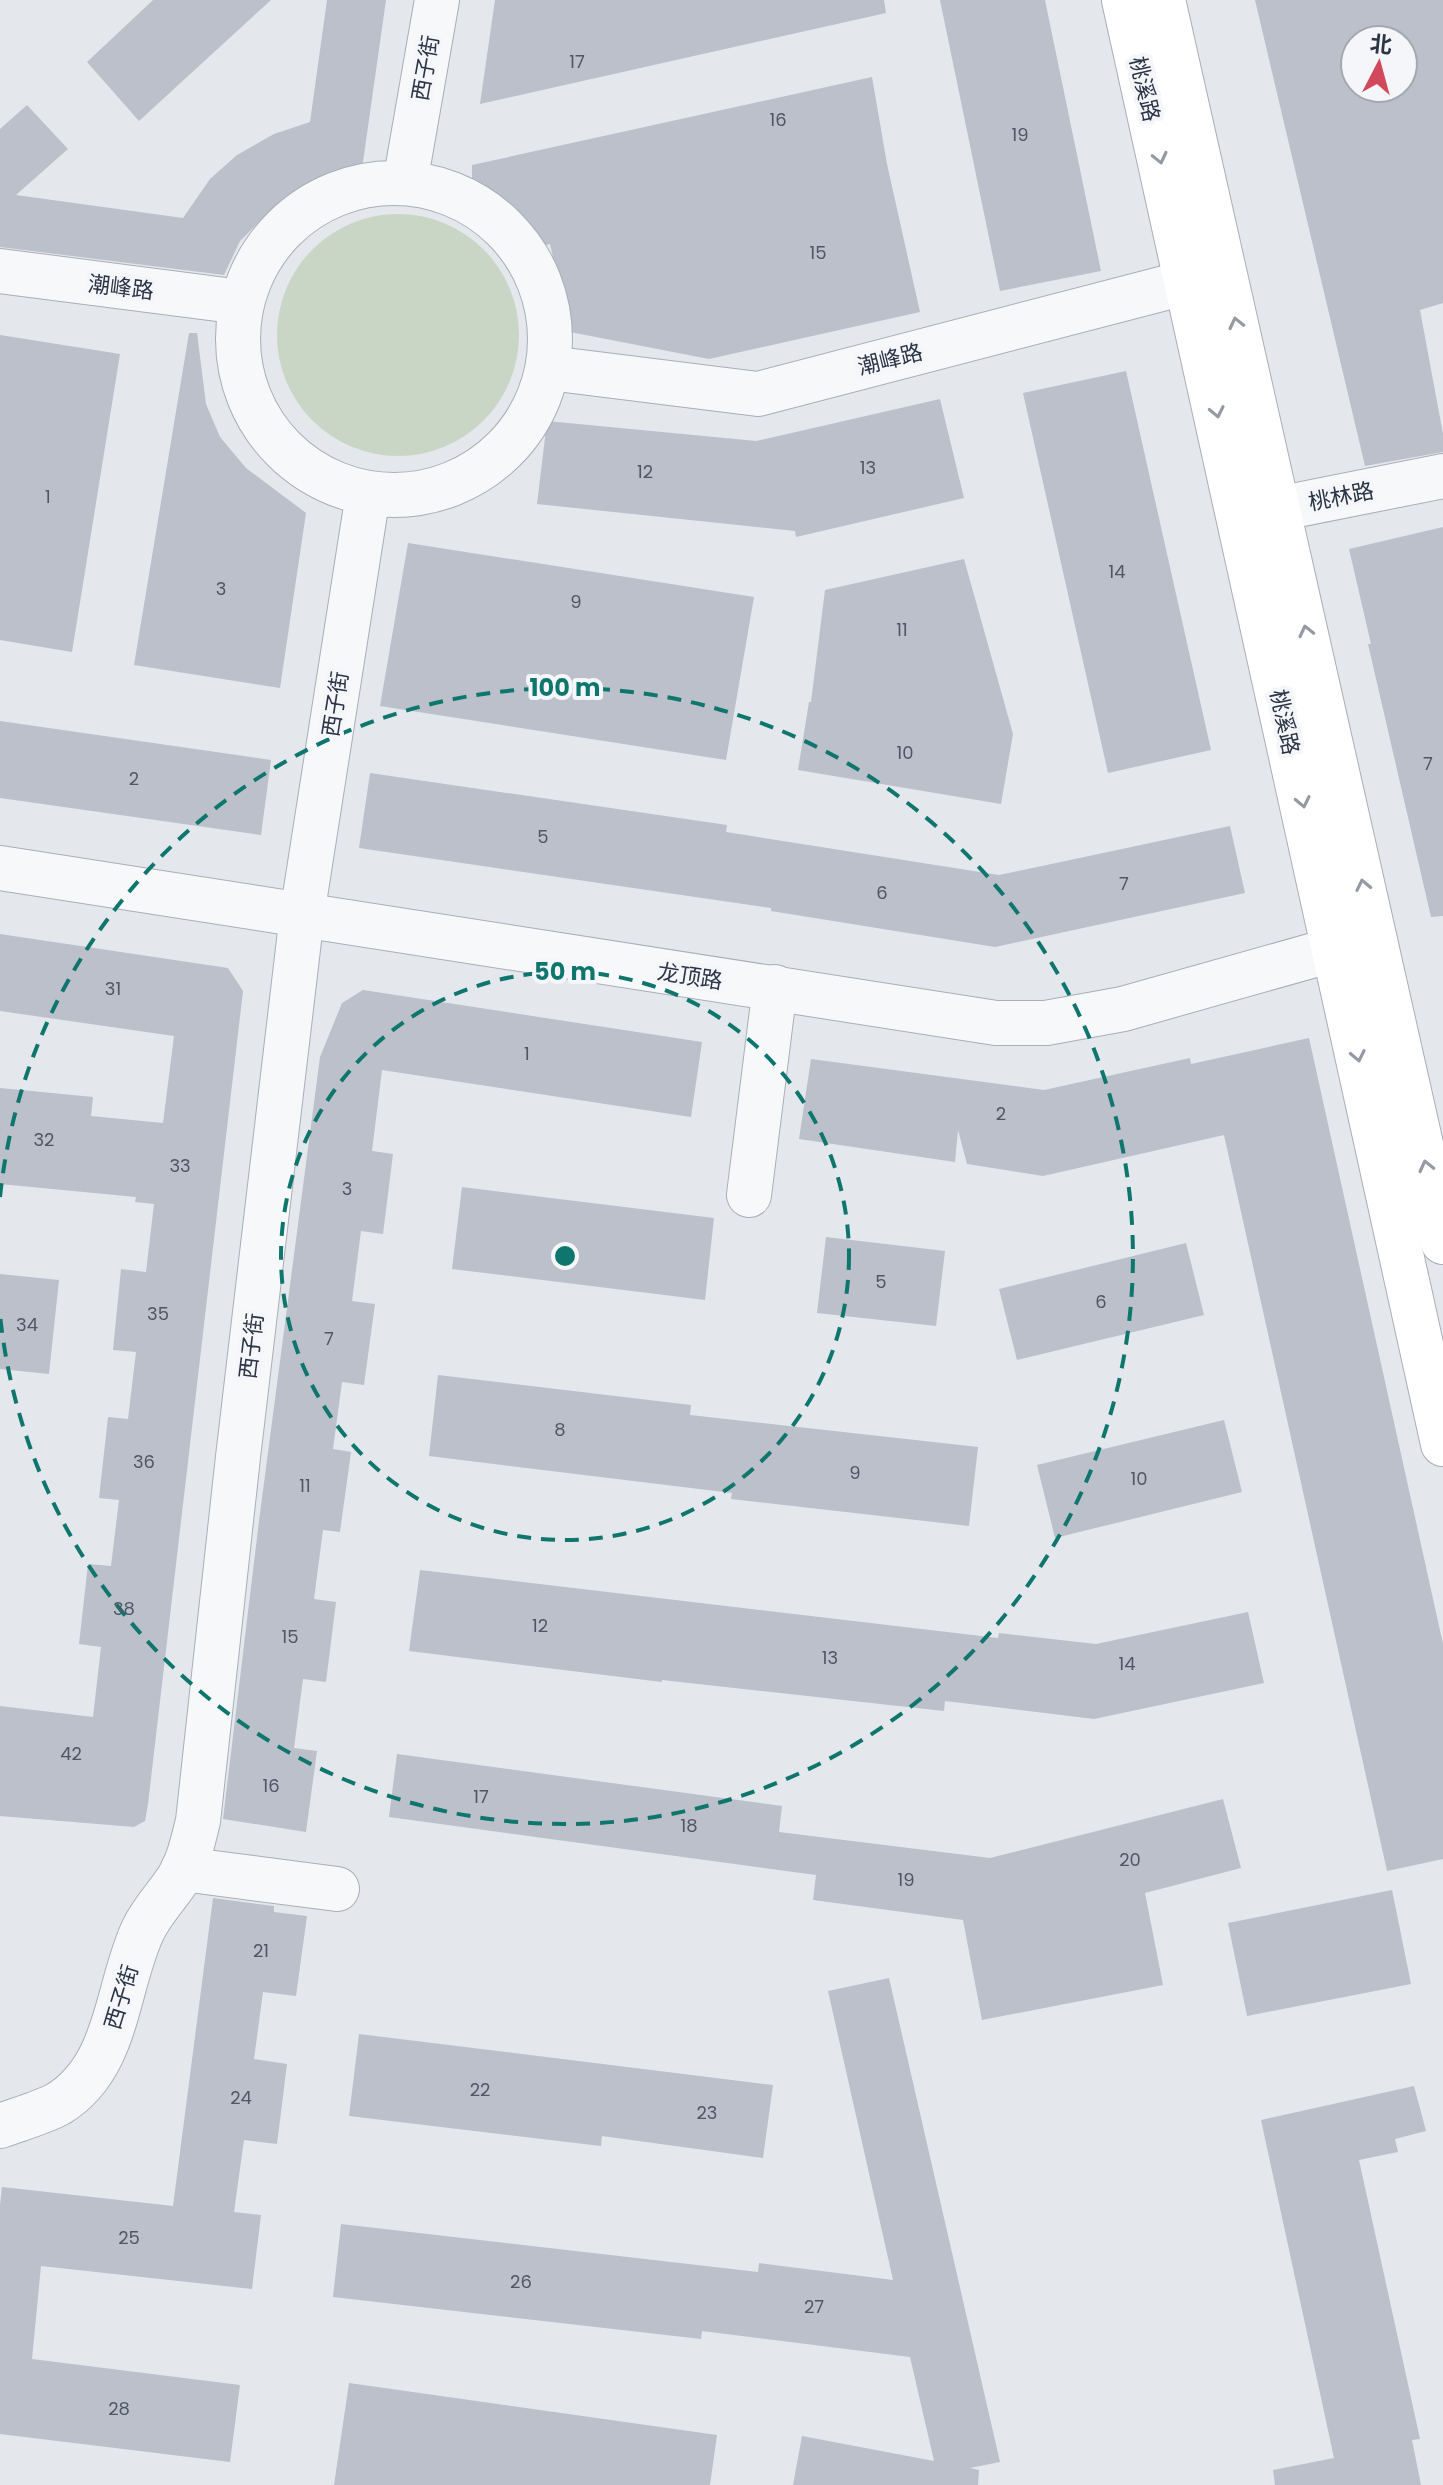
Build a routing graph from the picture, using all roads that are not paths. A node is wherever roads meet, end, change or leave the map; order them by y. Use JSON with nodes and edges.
{"nodes":[{"id":1,"x":437,"y":0,"type":"edge"},
{"id":2,"x":1124,"y":0,"type":"edge"},
{"id":3,"x":1163,"y":0,"type":"edge"},
{"id":4,"x":405,"y":183,"type":"junction"},
{"id":5,"x":0,"y":271,"type":"edge"},
{"id":6,"x":1206,"y":276,"type":"junction"},
{"id":7,"x":241,"y":302,"type":"junction"},
{"id":8,"x":549,"y":368,"type":"junction"},
{"id":9,"x":1443,"y":476,"type":"edge"},
{"id":10,"x":368,"y":494,"type":"junction"},
{"id":11,"x":1259,"y":513,"type":"junction"},
{"id":12,"x":0,"y":868,"type":"edge"},
{"id":13,"x":302,"y":915,"type":"junction"},
{"id":14,"x":1355,"y":944,"type":"junction"},
{"id":15,"x":775,"y":987,"type":"junction"},
{"id":16,"x":749,"y":1195,"type":"dead end"},
{"id":17,"x":1443,"y":1242,"type":"edge"},
{"id":18,"x":1443,"y":1444,"type":"edge"},
{"id":19,"x":183,"y":1869,"type":"junction"},
{"id":20,"x":337,"y":1889,"type":"dead end"},
{"id":21,"x":0,"y":2126,"type":"edge"}],
"edges":[{"from":1,"to":4,"type":"street","name":"西子街"},
{"from":2,"to":6,"type":"street","name":"桃溪路","one_way":true},
{"from":3,"to":6,"type":"street","name":"桃溪路"},
{"from":4,"to":7,"type":"street"},
{"from":4,"to":8,"type":"street"},
{"from":5,"to":7,"type":"street","name":"潮峰路"},
{"from":6,"to":8,"type":"street","name":"潮峰路"},
{"from":6,"to":11,"type":"street","name":"桃溪路"},
{"from":7,"to":10,"type":"street"},
{"from":8,"to":10,"type":"street"},
{"from":9,"to":11,"type":"street","name":"桃林路"},
{"from":10,"to":13,"type":"street","name":"西子街"},
{"from":11,"to":14,"type":"street","name":"桃溪路"},
{"from":12,"to":13,"type":"street","name":"龙顶路"},
{"from":13,"to":15,"type":"street","name":"龙顶路"},
{"from":13,"to":19,"type":"street","name":"西子街"},
{"from":14,"to":15,"type":"street","name":"龙顶路"},
{"from":17,"to":14,"type":"street","name":"桃溪路","one_way":true},
{"from":14,"to":18,"type":"street","name":"桃溪路","one_way":true},
{"from":15,"to":16,"type":"street"},
{"from":19,"to":20,"type":"street"},
{"from":19,"to":21,"type":"street","name":"西子街"}]}
